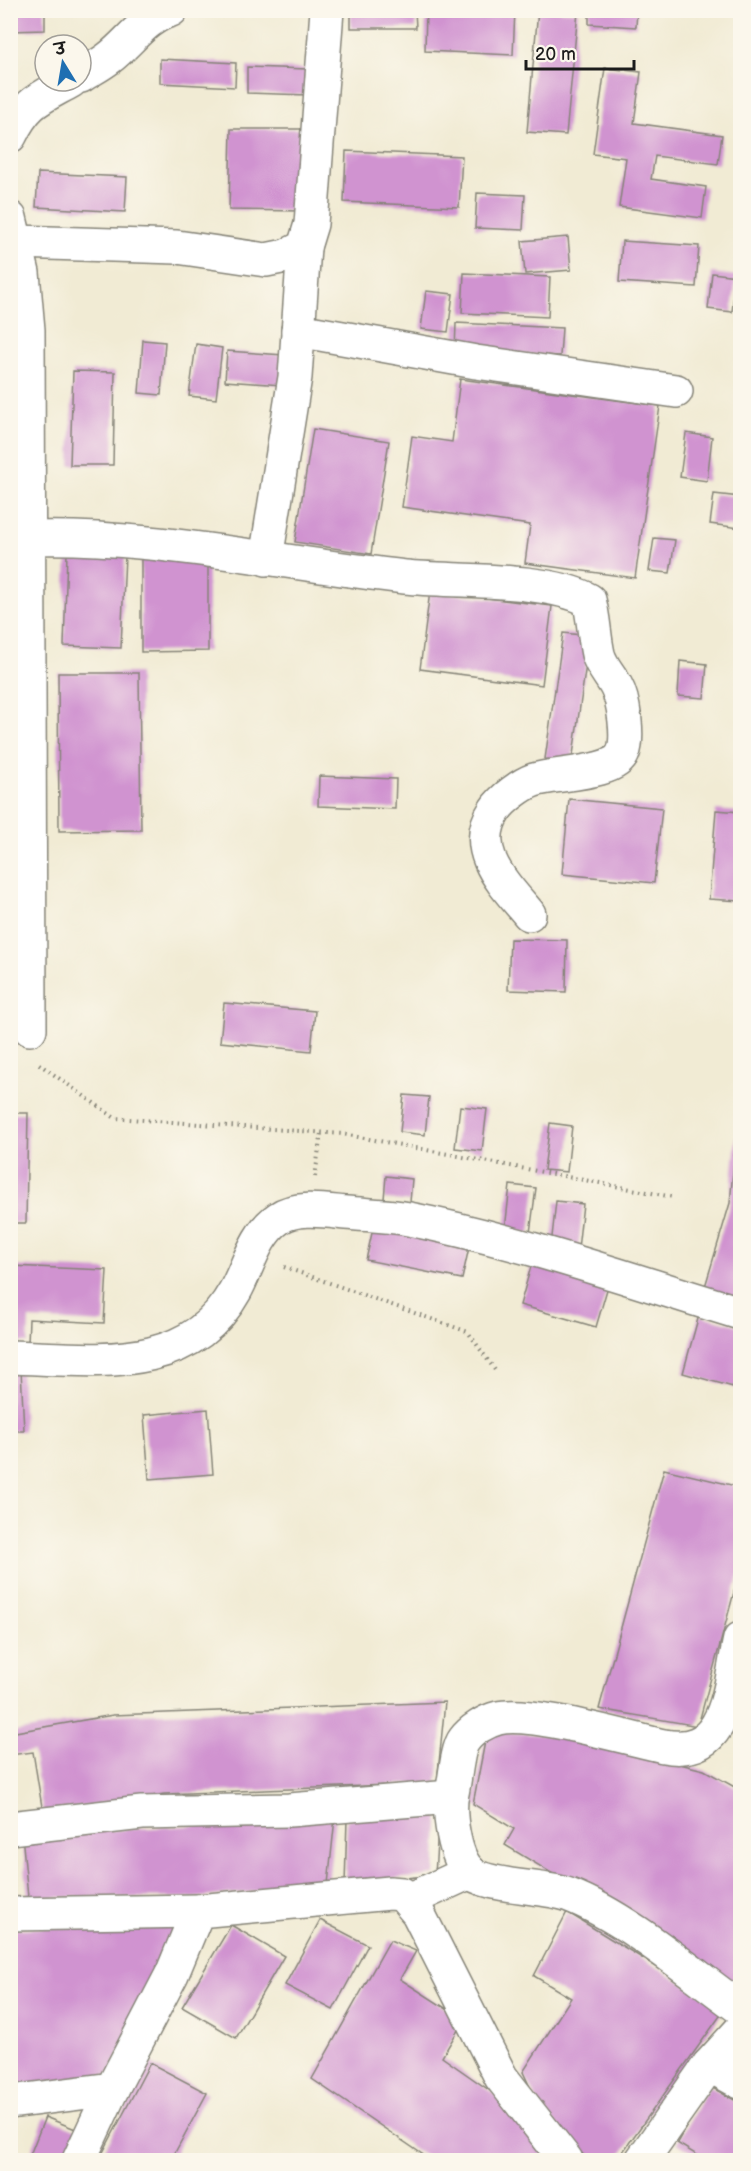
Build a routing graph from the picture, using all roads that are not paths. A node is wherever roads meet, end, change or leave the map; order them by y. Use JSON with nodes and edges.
{"nodes":[{"id":1,"x":171,"y":10,"type":"edge"},
{"id":2,"x":327,"y":10,"type":"edge"},
{"id":3,"x":93,"y":69,"type":"edge"},
{"id":4,"x":49,"y":93,"type":"edge"},
{"id":5,"x":10,"y":136,"type":"edge"},
{"id":6,"x":13,"y":230,"type":"edge"},
{"id":7,"x":304,"y":247,"type":"junction"},
{"id":8,"x":298,"y":330,"type":"junction"},
{"id":9,"x":676,"y":391,"type":"dead end"},
{"id":10,"x":20,"y":538,"type":"edge"},
{"id":11,"x":266,"y":559,"type":"junction"},
{"id":12,"x":530,"y":914,"type":"dead end"},
{"id":13,"x":30,"y":1029,"type":"dead end"},
{"id":14,"x":741,"y":1313,"type":"edge"},
{"id":15,"x":10,"y":1357,"type":"edge"},
{"id":16,"x":741,"y":1639,"type":"edge"},
{"id":17,"x":451,"y":1797,"type":"junction"},
{"id":18,"x":10,"y":1827,"type":"edge"},
{"id":19,"x":470,"y":1872,"type":"junction"},
{"id":20,"x":409,"y":1900,"type":"junction"},
{"id":21,"x":198,"y":1911,"type":"junction"},
{"id":22,"x":10,"y":1914,"type":"edge"},
{"id":23,"x":741,"y":2008,"type":"edge"},
{"id":24,"x":741,"y":2031,"type":"edge"},
{"id":25,"x":709,"y":2065,"type":"junction"},
{"id":26,"x":741,"y":2082,"type":"edge"},
{"id":27,"x":112,"y":2089,"type":"junction"},
{"id":28,"x":10,"y":2102,"type":"edge"},
{"id":29,"x":79,"y":2160,"type":"edge"},
{"id":30,"x":566,"y":2160,"type":"edge"},
{"id":31,"x":642,"y":2160,"type":"edge"}],
"edges":[{"from":1,"to":3,"type":"street"},
{"from":2,"to":7,"type":"street"},
{"from":4,"to":5,"type":"street"},
{"from":6,"to":7,"type":"street"},
{"from":6,"to":10,"type":"street"},
{"from":7,"to":8,"type":"street"},
{"from":8,"to":9,"type":"street"},
{"from":8,"to":11,"type":"street"},
{"from":10,"to":11,"type":"street"},
{"from":10,"to":13,"type":"street"},
{"from":11,"to":12,"type":"street"},
{"from":14,"to":15,"type":"street"},
{"from":16,"to":17,"type":"street"},
{"from":17,"to":18,"type":"street"},
{"from":17,"to":19,"type":"street"},
{"from":19,"to":20,"type":"street"},
{"from":19,"to":23,"type":"street"},
{"from":20,"to":21,"type":"street"},
{"from":20,"to":30,"type":"street"},
{"from":21,"to":22,"type":"street"},
{"from":21,"to":27,"type":"street"},
{"from":24,"to":25,"type":"street"},
{"from":25,"to":26,"type":"street"},
{"from":25,"to":31,"type":"street"},
{"from":27,"to":28,"type":"street"},
{"from":27,"to":29,"type":"street"}]}
